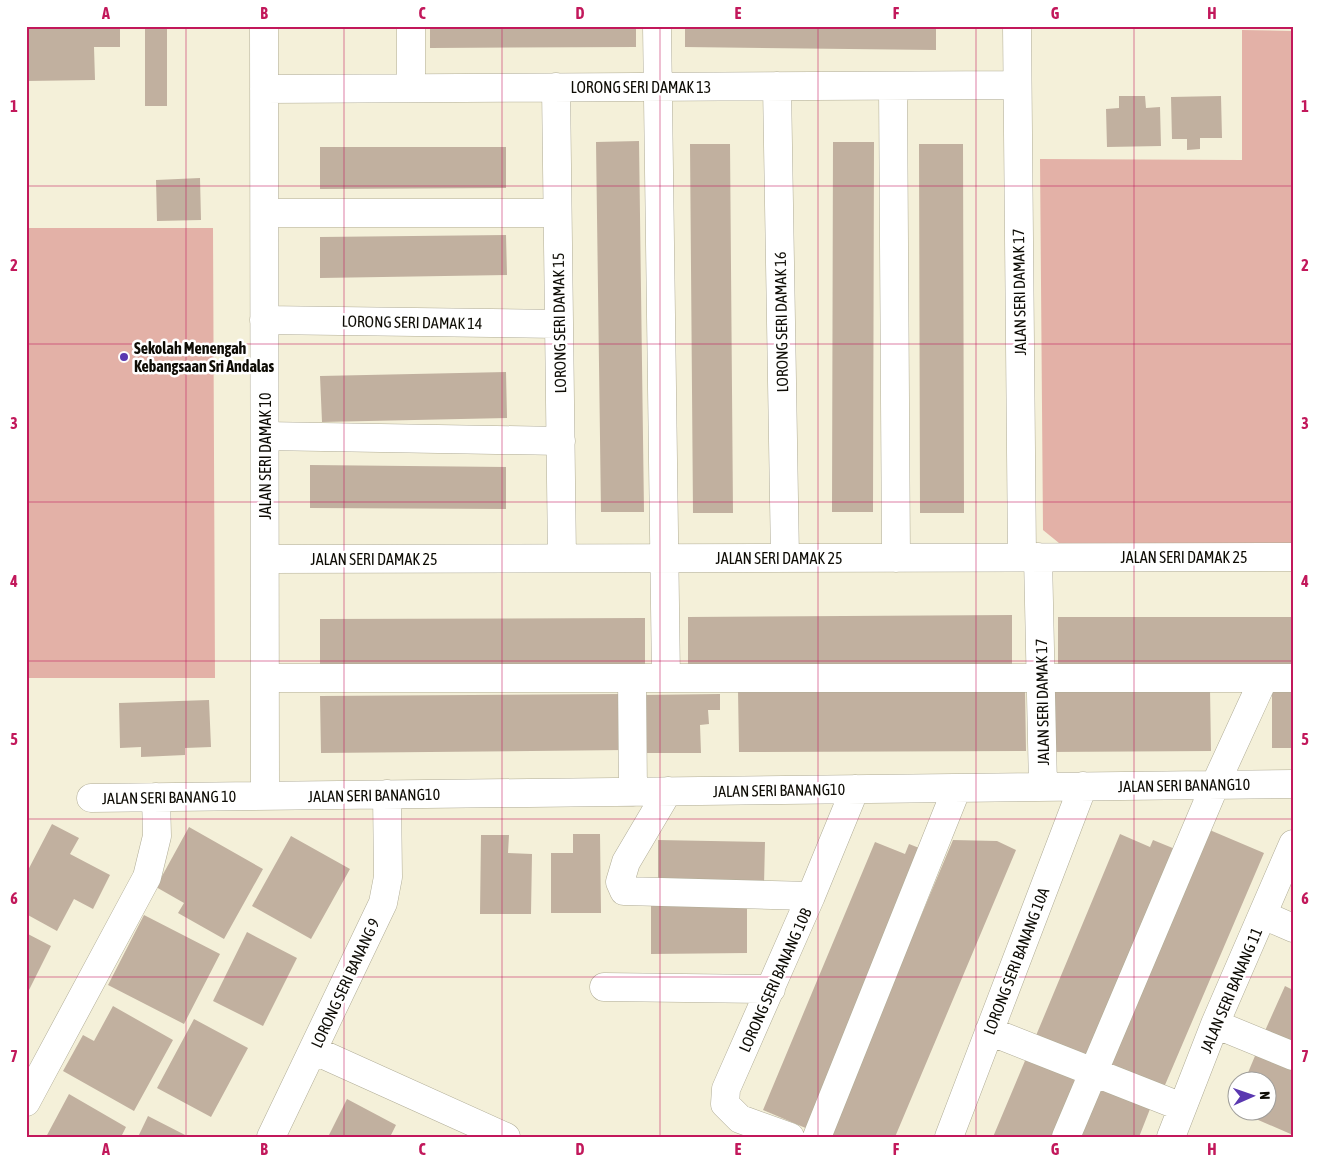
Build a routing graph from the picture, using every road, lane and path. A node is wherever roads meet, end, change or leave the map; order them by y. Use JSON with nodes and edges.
{"nodes":[{"id":1,"x":264,"y":26,"type":"edge"},
{"id":2,"x":411,"y":26,"type":"edge"},
{"id":3,"x":657,"y":26,"type":"edge"},
{"id":4,"x":1017,"y":26,"type":"edge"},
{"id":5,"x":1017,"y":85,"type":"junction"},
{"id":6,"x":777,"y":86,"type":"junction"},
{"id":7,"x":893,"y":86,"type":"junction"},
{"id":8,"x":556,"y":87,"type":"junction"},
{"id":9,"x":656,"y":87,"type":"junction"},
{"id":10,"x":411,"y":88,"type":"junction"},
{"id":11,"x":264,"y":89,"type":"junction"},
{"id":12,"x":264,"y":213,"type":"junction"},
{"id":13,"x":558,"y":213,"type":"junction"},
{"id":14,"x":264,"y":320,"type":"junction"},
{"id":15,"x":559,"y":324,"type":"junction"},
{"id":16,"x":265,"y":436,"type":"junction"},
{"id":17,"x":561,"y":441,"type":"junction"},
{"id":18,"x":1030,"y":557,"type":"junction"},
{"id":19,"x":1293,"y":557,"type":"edge"},
{"id":20,"x":562,"y":558,"type":"junction"},
{"id":21,"x":664,"y":558,"type":"junction"},
{"id":22,"x":785,"y":558,"type":"junction"},
{"id":23,"x":896,"y":558,"type":"junction"},
{"id":24,"x":265,"y":559,"type":"junction"},
{"id":25,"x":265,"y":678,"type":"junction"},
{"id":26,"x":632,"y":678,"type":"junction"},
{"id":27,"x":666,"y":678,"type":"junction"},
{"id":28,"x":1042,"y":678,"type":"junction"},
{"id":29,"x":1264,"y":678,"type":"junction"},
{"id":30,"x":1293,"y":678,"type":"edge"},
{"id":31,"x":1293,"y":784,"type":"edge"},
{"id":32,"x":1215,"y":785,"type":"junction"},
{"id":33,"x":1043,"y":786,"type":"junction"},
{"id":34,"x":1083,"y":786,"type":"junction"},
{"id":35,"x":957,"y":788,"type":"junction"},
{"id":36,"x":855,"y":789,"type":"junction"},
{"id":37,"x":668,"y":791,"type":"junction"},
{"id":38,"x":633,"y":792,"type":"junction"},
{"id":39,"x":387,"y":794,"type":"junction"},
{"id":40,"x":256,"y":796,"type":"junction"},
{"id":41,"x":156,"y":797,"type":"junction"},
{"id":42,"x":91,"y":798,"type":"dead end"},
{"id":43,"x":1293,"y":844,"type":"edge"},
{"id":44,"x":811,"y":896,"type":"junction"},
{"id":45,"x":1263,"y":914,"type":"junction"},
{"id":46,"x":1293,"y":928,"type":"edge"},
{"id":47,"x":604,"y":987,"type":"dead end"},
{"id":48,"x":771,"y":989,"type":"junction"},
{"id":49,"x":1215,"y":1024,"type":"junction"},
{"id":50,"x":988,"y":1031,"type":"junction"},
{"id":51,"x":313,"y":1050,"type":"junction"},
{"id":52,"x":1293,"y":1056,"type":"edge"},
{"id":53,"x":1094,"y":1070,"type":"junction"},
{"id":54,"x":26,"y":1102,"type":"edge"},
{"id":55,"x":1180,"y":1127,"type":"edge"},
{"id":56,"x":272,"y":1137,"type":"edge"},
{"id":57,"x":506,"y":1137,"type":"edge"},
{"id":58,"x":790,"y":1137,"type":"edge"},
{"id":59,"x":817,"y":1137,"type":"edge"},
{"id":60,"x":949,"y":1137,"type":"edge"},
{"id":61,"x":1066,"y":1137,"type":"edge"}],
"edges":[{"from":1,"to":11,"type":"street","name":"JALAN SERI DAMAK 10"},
{"from":2,"to":10,"type":"street"},
{"from":3,"to":9,"type":"street"},
{"from":4,"to":5,"type":"street","name":"JALAN SERI DAMAK 17"},
{"from":5,"to":7,"type":"street","name":"LORONG SERI DAMAK 13"},
{"from":5,"to":18,"type":"street","name":"JALAN SERI DAMAK 17"},
{"from":6,"to":7,"type":"street","name":"LORONG SERI DAMAK 13"},
{"from":6,"to":9,"type":"street","name":"LORONG SERI DAMAK 13"},
{"from":6,"to":22,"type":"street","name":"LORONG SERI DAMAK 16"},
{"from":7,"to":23,"type":"street"},
{"from":8,"to":9,"type":"street","name":"LORONG SERI DAMAK 13"},
{"from":8,"to":10,"type":"street","name":"LORONG SERI DAMAK 13"},
{"from":8,"to":13,"type":"street","name":"LORONG SERI DAMAK 15"},
{"from":9,"to":21,"type":"street"},
{"from":10,"to":11,"type":"street","name":"LORONG SERI DAMAK 13"},
{"from":11,"to":12,"type":"street","name":"JALAN SERI DAMAK 10"},
{"from":12,"to":13,"type":"street"},
{"from":12,"to":14,"type":"street","name":"JALAN SERI DAMAK 10"},
{"from":13,"to":15,"type":"street","name":"LORONG SERI DAMAK 15"},
{"from":14,"to":15,"type":"street","name":"LORONG SERI DAMAK 14"},
{"from":14,"to":16,"type":"street","name":"JALAN SERI DAMAK 10"},
{"from":15,"to":17,"type":"street","name":"LORONG SERI DAMAK 15"},
{"from":16,"to":17,"type":"street"},
{"from":16,"to":24,"type":"street","name":"JALAN SERI DAMAK 10"},
{"from":17,"to":20,"type":"street","name":"LORONG SERI DAMAK 15"},
{"from":18,"to":19,"type":"street","name":"JALAN SERI DAMAK 25"},
{"from":18,"to":23,"type":"street","name":"JALAN SERI DAMAK 25"},
{"from":18,"to":28,"type":"street","name":"JALAN SERI DAMAK 17"},
{"from":20,"to":21,"type":"street","name":"JALAN SERI DAMAK 25"},
{"from":20,"to":24,"type":"street","name":"JALAN SERI DAMAK 25"},
{"from":21,"to":22,"type":"street","name":"JALAN SERI DAMAK 25"},
{"from":21,"to":27,"type":"street"},
{"from":22,"to":23,"type":"street","name":"JALAN SERI DAMAK 25"},
{"from":24,"to":25,"type":"street","name":"JALAN SERI DAMAK 10"},
{"from":25,"to":26,"type":"street"},
{"from":25,"to":40,"type":"street","name":"JALAN SERI DAMAK 10"},
{"from":26,"to":27,"type":"street"},
{"from":26,"to":38,"type":"street"},
{"from":27,"to":28,"type":"street"},
{"from":28,"to":29,"type":"street"},
{"from":28,"to":33,"type":"street","name":"JALAN SERI DAMAK 17"},
{"from":29,"to":30,"type":"street"},
{"from":29,"to":32,"type":"street"},
{"from":31,"to":32,"type":"street","name":"JALAN SERI BANANG10"},
{"from":32,"to":34,"type":"street","name":"JALAN SERI BANANG10"},
{"from":32,"to":53,"type":"street"},
{"from":33,"to":34,"type":"street","name":"JALAN SERI BANANG10"},
{"from":33,"to":35,"type":"street","name":"JALAN SERI BANANG10"},
{"from":34,"to":50,"type":"street","name":"LORONG SERI BANANG 10A"},
{"from":35,"to":36,"type":"street","name":"JALAN SERI BANANG10"},
{"from":35,"to":59,"type":"street"},
{"from":36,"to":37,"type":"street","name":"JALAN SERI BANANG10"},
{"from":36,"to":44,"type":"street","name":"LORONG SERI BANANG 10B"},
{"from":37,"to":38,"type":"street","name":"JALAN SERI BANANG10"},
{"from":37,"to":44,"type":"street"},
{"from":38,"to":39,"type":"street","name":"JALAN SERI BANANG10"},
{"from":39,"to":40,"type":"street","name":"JALAN SERI BANANG10"},
{"from":39,"to":51,"type":"street","name":"LORONG SERI BANANG 9"},
{"from":40,"to":41,"type":"street","name":"JALAN SERI BANANG 10"},
{"from":41,"to":42,"type":"street","name":"JALAN SERI BANANG 10"},
{"from":41,"to":54,"type":"street"},
{"from":43,"to":45,"type":"street","name":"JALAN SERI BANANG 11"},
{"from":44,"to":48,"type":"street","name":"LORONG SERI BANANG 10B"},
{"from":45,"to":46,"type":"street"},
{"from":45,"to":49,"type":"street","name":"JALAN SERI BANANG 11"},
{"from":47,"to":48,"type":"street"},
{"from":48,"to":58,"type":"street","name":"LORONG SERI BANANG 10B"},
{"from":49,"to":52,"type":"street"},
{"from":49,"to":55,"type":"street","name":"JALAN SERI BANANG 11"},
{"from":50,"to":53,"type":"street"},
{"from":50,"to":60,"type":"street","name":"LORONG SERI BANANG 10A"},
{"from":51,"to":56,"type":"street","name":"LORONG SERI BANANG 9"},
{"from":51,"to":57,"type":"street"},
{"from":53,"to":55,"type":"street"},
{"from":53,"to":61,"type":"street"}]}
